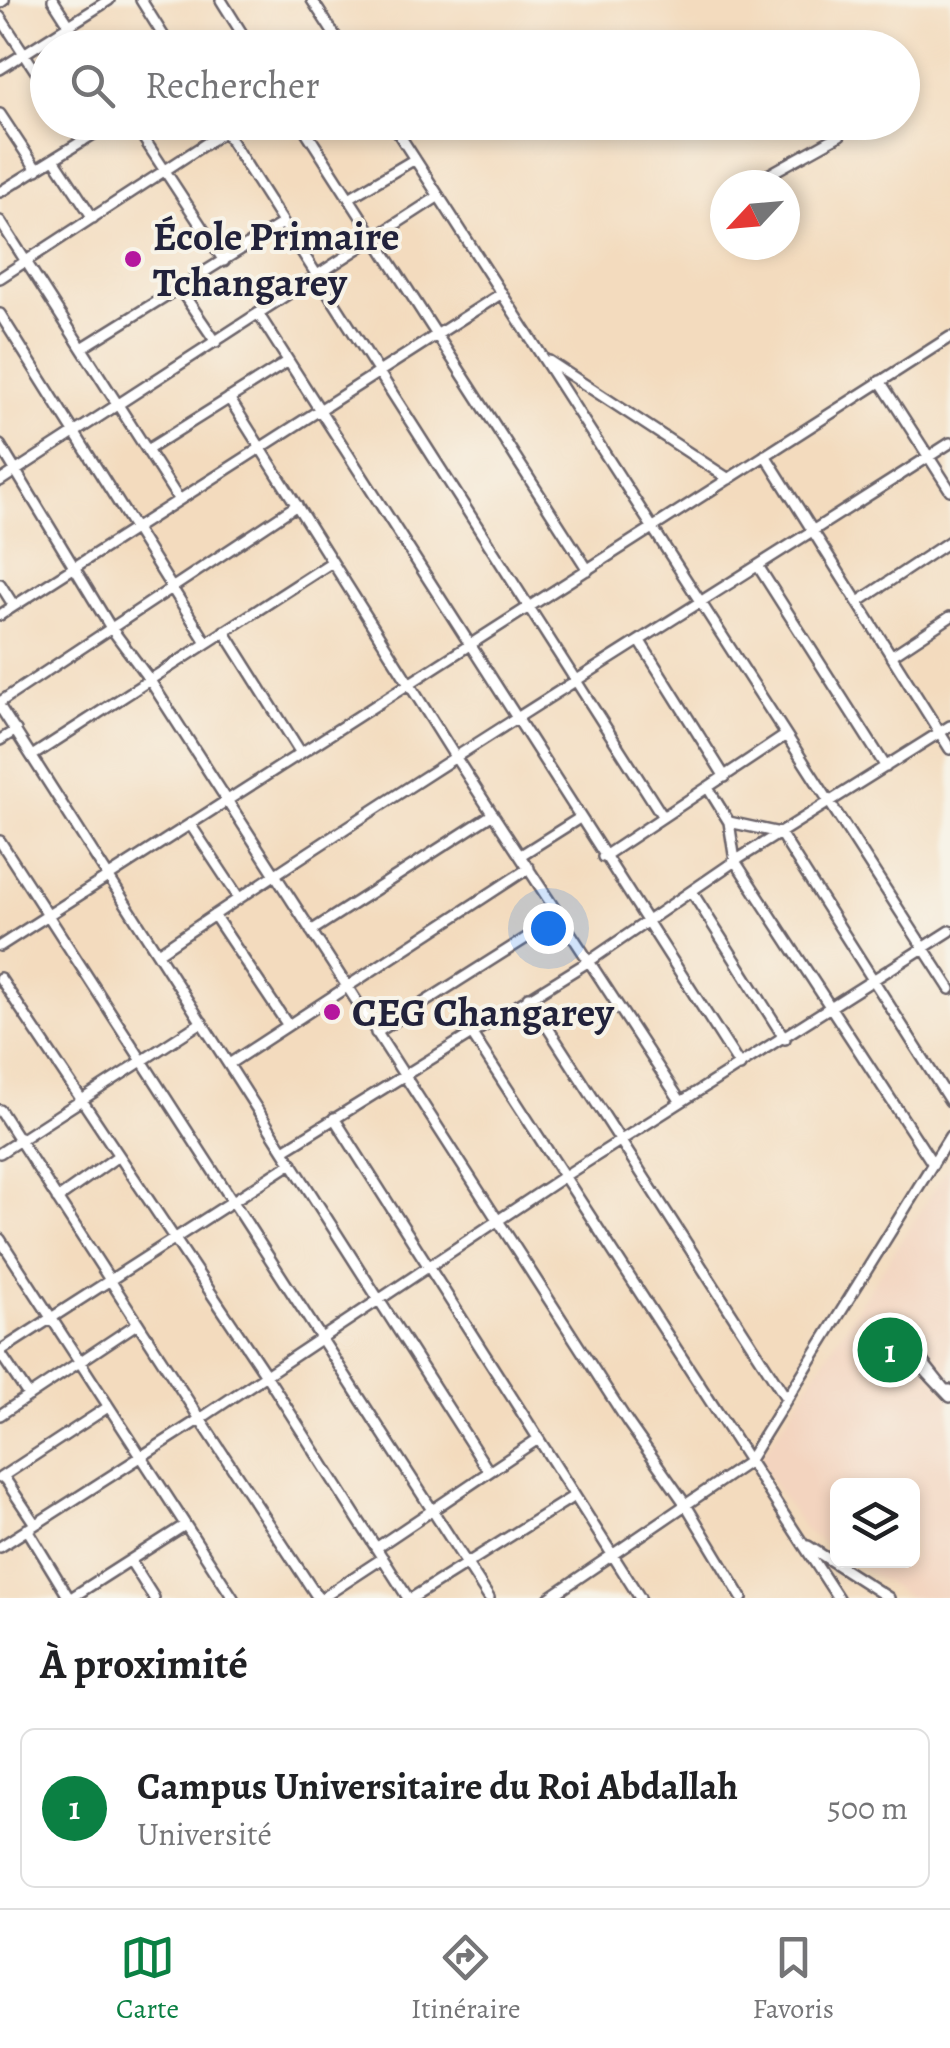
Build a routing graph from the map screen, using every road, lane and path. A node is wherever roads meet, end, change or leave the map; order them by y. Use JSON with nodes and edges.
{"nodes":[{"id":1,"x":53,"y":0,"type":"edge"},
{"id":2,"x":109,"y":0,"type":"edge"},
{"id":3,"x":140,"y":0,"type":"edge"},
{"id":4,"x":221,"y":0,"type":"edge"},
{"id":5,"x":312,"y":0,"type":"edge"},
{"id":6,"x":0,"y":17,"type":"edge"},
{"id":7,"x":70,"y":25,"type":"junction"},
{"id":8,"x":62,"y":30,"type":"edge"},
{"id":9,"x":73,"y":30,"type":"edge"},
{"id":10,"x":159,"y":30,"type":"edge"},
{"id":11,"x":240,"y":30,"type":"edge"},
{"id":12,"x":331,"y":30,"type":"edge"},
{"id":13,"x":30,"y":50,"type":"edge"},
{"id":14,"x":24,"y":54,"type":"junction"},
{"id":15,"x":30,"y":63,"type":"edge"},
{"id":16,"x":0,"y":70,"type":"edge"},
{"id":17,"x":0,"y":114,"type":"edge"},
{"id":18,"x":145,"y":140,"type":"edge"},
{"id":19,"x":205,"y":140,"type":"edge"},
{"id":20,"x":230,"y":140,"type":"edge"},
{"id":21,"x":312,"y":140,"type":"edge"},
{"id":22,"x":403,"y":140,"type":"edge"},
{"id":23,"x":833,"y":140,"type":"edge"},
{"id":24,"x":83,"y":141,"type":"edge"},
{"id":25,"x":415,"y":159,"type":"junction"},
{"id":26,"x":54,"y":160,"type":"junction"},
{"id":27,"x":37,"y":170,"type":"junction"},
{"id":28,"x":165,"y":170,"type":"junction"},
{"id":29,"x":778,"y":170,"type":"edge"},
{"id":30,"x":0,"y":192,"type":"edge"},
{"id":31,"x":439,"y":196,"type":"junction"},
{"id":32,"x":349,"y":198,"type":"junction"},
{"id":33,"x":92,"y":218,"type":"junction"},
{"id":34,"x":0,"y":221,"type":"edge"},
{"id":35,"x":283,"y":224,"type":"junction"},
{"id":36,"x":374,"y":238,"type":"junction"},
{"id":37,"x":26,"y":261,"type":"junction"},
{"id":38,"x":224,"y":261,"type":"junction"},
{"id":39,"x":316,"y":276,"type":"junction"},
{"id":40,"x":0,"y":278,"type":"edge"},
{"id":41,"x":179,"y":288,"type":"junction"},
{"id":42,"x":502,"y":294,"type":"junction"},
{"id":43,"x":0,"y":314,"type":"edge"},
{"id":44,"x":259,"y":315,"type":"junction"},
{"id":45,"x":437,"y":335,"type":"junction"},
{"id":46,"x":950,"y":337,"type":"edge"},
{"id":47,"x":216,"y":342,"type":"junction"},
{"id":48,"x":82,"y":348,"type":"junction"},
{"id":49,"x":542,"y":356,"type":"junction"},
{"id":50,"x":287,"y":362,"type":"junction"},
{"id":51,"x":378,"y":373,"type":"junction"},
{"id":52,"x":880,"y":382,"type":"junction"},
{"id":53,"x":229,"y":398,"type":"junction"},
{"id":54,"x":119,"y":404,"type":"junction"},
{"id":55,"x":318,"y":411,"type":"junction"},
{"id":56,"x":75,"y":432,"type":"junction"},
{"id":57,"x":950,"y":443,"type":"edge"},
{"id":58,"x":0,"y":445,"type":"edge"},
{"id":59,"x":260,"y":448,"type":"junction"},
{"id":60,"x":147,"y":450,"type":"junction"},
{"id":61,"x":765,"y":455,"type":"junction"},
{"id":62,"x":929,"y":456,"type":"junction"},
{"id":63,"x":16,"y":470,"type":"junction"},
{"id":64,"x":729,"y":479,"type":"junction"},
{"id":65,"x":0,"y":480,"type":"edge"},
{"id":66,"x":950,"y":490,"type":"edge"},
{"id":67,"x":178,"y":500,"type":"junction"},
{"id":68,"x":297,"y":506,"type":"junction"},
{"id":69,"x":136,"y":528,"type":"junction"},
{"id":70,"x":652,"y":528,"type":"junction"},
{"id":71,"x":813,"y":531,"type":"junction"},
{"id":72,"x":950,"y":541,"type":"edge"},
{"id":73,"x":332,"y":562,"type":"junction"},
{"id":74,"x":75,"y":566,"type":"junction"},
{"id":75,"x":758,"y":566,"type":"junction"},
{"id":76,"x":588,"y":570,"type":"junction"},
{"id":77,"x":0,"y":584,"type":"edge"},
{"id":78,"x":173,"y":588,"type":"junction"},
{"id":79,"x":858,"y":602,"type":"junction"},
{"id":80,"x":701,"y":603,"type":"junction"},
{"id":81,"x":14,"y":606,"type":"junction"},
{"id":82,"x":529,"y":607,"type":"junction"},
{"id":83,"x":0,"y":614,"type":"edge"},
{"id":84,"x":950,"y":617,"type":"edge"},
{"id":85,"x":111,"y":628,"type":"junction"},
{"id":86,"x":224,"y":631,"type":"junction"},
{"id":87,"x":206,"y":642,"type":"junction"},
{"id":88,"x":641,"y":643,"type":"junction"},
{"id":89,"x":468,"y":646,"type":"junction"},
{"id":90,"x":892,"y":656,"type":"junction"},
{"id":91,"x":149,"y":679,"type":"junction"},
{"id":92,"x":408,"y":684,"type":"junction"},
{"id":93,"x":576,"y":684,"type":"junction"},
{"id":94,"x":0,"y":704,"type":"edge"},
{"id":95,"x":514,"y":719,"type":"junction"},
{"id":96,"x":950,"y":726,"type":"edge"},
{"id":97,"x":16,"y":730,"type":"junction"},
{"id":98,"x":940,"y":733,"type":"junction"},
{"id":99,"x":786,"y":735,"type":"junction"},
{"id":100,"x":0,"y":740,"type":"edge"},
{"id":101,"x":950,"y":749,"type":"edge"},
{"id":102,"x":301,"y":753,"type":"junction"},
{"id":103,"x":454,"y":755,"type":"junction"},
{"id":104,"x":32,"y":756,"type":"junction"},
{"id":105,"x":886,"y":766,"type":"junction"},
{"id":106,"x":725,"y":777,"type":"junction"},
{"id":107,"x":708,"y":788,"type":"junction"},
{"id":108,"x":228,"y":800,"type":"junction"},
{"id":109,"x":829,"y":802,"type":"junction"},
{"id":110,"x":494,"y":814,"type":"junction"},
{"id":111,"x":663,"y":818,"type":"junction"},
{"id":112,"x":578,"y":819,"type":"junction"},
{"id":113,"x":729,"y":822,"type":"junction"},
{"id":114,"x":190,"y":824,"type":"junction"},
{"id":115,"x":780,"y":833,"type":"junction"},
{"id":116,"x":0,"y":841,"type":"edge"},
{"id":117,"x":520,"y":854,"type":"junction"},
{"id":118,"x":603,"y":858,"type":"junction"},
{"id":119,"x":735,"y":861,"type":"junction"},
{"id":120,"x":529,"y":868,"type":"junction"},
{"id":121,"x":274,"y":874,"type":"junction"},
{"id":122,"x":109,"y":876,"type":"junction"},
{"id":123,"x":692,"y":892,"type":"junction"},
{"id":124,"x":240,"y":898,"type":"junction"},
{"id":125,"x":48,"y":915,"type":"junction"},
{"id":126,"x":214,"y":915,"type":"junction"},
{"id":127,"x":561,"y":916,"type":"junction"},
{"id":128,"x":646,"y":924,"type":"junction"},
{"id":129,"x":311,"y":931,"type":"junction"},
{"id":130,"x":950,"y":931,"type":"edge"},
{"id":131,"x":0,"y":946,"type":"edge"},
{"id":132,"x":923,"y":947,"type":"junction"},
{"id":133,"x":158,"y":954,"type":"junction"},
{"id":134,"x":590,"y":960,"type":"junction"},
{"id":135,"x":0,"y":978,"type":"edge"},
{"id":136,"x":873,"y":980,"type":"junction"},
{"id":137,"x":346,"y":986,"type":"junction"},
{"id":138,"x":950,"y":990,"type":"edge"},
{"id":139,"x":528,"y":996,"type":"junction"},
{"id":140,"x":830,"y":1008,"type":"junction"},
{"id":141,"x":202,"y":1022,"type":"junction"},
{"id":142,"x":287,"y":1024,"type":"junction"},
{"id":143,"x":470,"y":1031,"type":"junction"},
{"id":144,"x":376,"y":1033,"type":"junction"},
{"id":145,"x":786,"y":1039,"type":"junction"},
{"id":146,"x":142,"y":1061,"type":"junction"},
{"id":147,"x":229,"y":1064,"type":"junction"},
{"id":148,"x":740,"y":1066,"type":"junction"},
{"id":149,"x":402,"y":1074,"type":"junction"},
{"id":150,"x":80,"y":1102,"type":"junction"},
{"id":151,"x":681,"y":1102,"type":"junction"},
{"id":152,"x":950,"y":1102,"type":"edge"},
{"id":153,"x":0,"y":1110,"type":"edge"},
{"id":154,"x":334,"y":1118,"type":"junction"},
{"id":155,"x":950,"y":1136,"type":"edge"},
{"id":156,"x":621,"y":1140,"type":"junction"},
{"id":157,"x":20,"y":1141,"type":"junction"},
{"id":158,"x":284,"y":1150,"type":"junction"},
{"id":159,"x":0,"y":1154,"type":"edge"},
{"id":160,"x":118,"y":1156,"type":"junction"},
{"id":161,"x":292,"y":1163,"type":"junction"},
{"id":162,"x":933,"y":1164,"type":"junction"},
{"id":163,"x":564,"y":1177,"type":"junction"},
{"id":164,"x":58,"y":1199,"type":"junction"},
{"id":165,"x":233,"y":1201,"type":"junction"},
{"id":166,"x":499,"y":1220,"type":"junction"},
{"id":167,"x":0,"y":1239,"type":"edge"},
{"id":168,"x":174,"y":1239,"type":"junction"},
{"id":169,"x":4,"y":1255,"type":"edge"},
{"id":170,"x":429,"y":1268,"type":"junction"},
{"id":171,"x":110,"y":1280,"type":"junction"},
{"id":172,"x":380,"y":1301,"type":"junction"},
{"id":173,"x":50,"y":1319,"type":"junction"},
{"id":174,"x":138,"y":1322,"type":"junction"},
{"id":175,"x":322,"y":1339,"type":"junction"},
{"id":176,"x":0,"y":1352,"type":"edge"},
{"id":177,"x":80,"y":1364,"type":"junction"},
{"id":178,"x":266,"y":1376,"type":"junction"},
{"id":179,"x":29,"y":1396,"type":"junction"},
{"id":180,"x":786,"y":1398,"type":"junction"},
{"id":181,"x":108,"y":1407,"type":"junction"},
{"id":182,"x":0,"y":1415,"type":"edge"},
{"id":183,"x":200,"y":1419,"type":"junction"},
{"id":184,"x":538,"y":1439,"type":"junction"},
{"id":185,"x":141,"y":1456,"type":"junction"},
{"id":186,"x":747,"y":1463,"type":"junction"},
{"id":187,"x":489,"y":1472,"type":"junction"},
{"id":188,"x":2,"y":1477,"type":"edge"},
{"id":189,"x":574,"y":1496,"type":"junction"},
{"id":190,"x":686,"y":1505,"type":"junction"},
{"id":191,"x":432,"y":1510,"type":"junction"},
{"id":192,"x":185,"y":1525,"type":"junction"},
{"id":193,"x":31,"y":1527,"type":"junction"},
{"id":194,"x":801,"y":1542,"type":"junction"},
{"id":195,"x":0,"y":1547,"type":"edge"},
{"id":196,"x":376,"y":1548,"type":"junction"},
{"id":197,"x":612,"y":1555,"type":"junction"},
{"id":198,"x":383,"y":1558,"type":"junction"},
{"id":199,"x":130,"y":1560,"type":"junction"},
{"id":200,"x":467,"y":1564,"type":"junction"},
{"id":201,"x":563,"y":1594,"type":"edge"},
{"id":202,"x":70,"y":1598,"type":"edge"},
{"id":203,"x":154,"y":1598,"type":"edge"},
{"id":204,"x":233,"y":1598,"type":"edge"},
{"id":205,"x":320,"y":1598,"type":"edge"},
{"id":206,"x":410,"y":1598,"type":"edge"},
{"id":207,"x":489,"y":1598,"type":"edge"},
{"id":208,"x":549,"y":1598,"type":"edge"},
{"id":209,"x":640,"y":1598,"type":"edge"},
{"id":210,"x":742,"y":1598,"type":"edge"},
{"id":211,"x":838,"y":1598,"type":"edge"},
{"id":212,"x":888,"y":1598,"type":"edge"}],
"edges":[{"from":1,"to":7,"type":"street"},
{"from":2,"to":7,"type":"street"},
{"from":3,"to":10,"type":"street"},
{"from":4,"to":11,"type":"street"},
{"from":5,"to":12,"type":"street"},
{"from":6,"to":14,"type":"street"},
{"from":7,"to":8,"type":"street"},
{"from":7,"to":9,"type":"street"},
{"from":13,"to":14,"type":"street"},
{"from":14,"to":15,"type":"street"},
{"from":14,"to":16,"type":"street"},
{"from":17,"to":27,"type":"street"},
{"from":18,"to":28,"type":"street"},
{"from":19,"to":28,"type":"street"},
{"from":20,"to":35,"type":"street"},
{"from":21,"to":32,"type":"street"},
{"from":22,"to":25,"type":"street"},
{"from":23,"to":29,"type":"street"},
{"from":24,"to":26,"type":"street"},
{"from":25,"to":31,"type":"street"},
{"from":25,"to":32,"type":"street"},
{"from":26,"to":27,"type":"street"},
{"from":26,"to":33,"type":"street"},
{"from":27,"to":30,"type":"street"},
{"from":28,"to":33,"type":"street"},
{"from":28,"to":38,"type":"street"},
{"from":31,"to":36,"type":"street"},
{"from":31,"to":42,"type":"street"},
{"from":32,"to":36,"type":"street"},
{"from":33,"to":37,"type":"street"},
{"from":34,"to":37,"type":"street"},
{"from":35,"to":38,"type":"street"},
{"from":35,"to":39,"type":"street"},
{"from":36,"to":39,"type":"street"},
{"from":36,"to":45,"type":"street"},
{"from":37,"to":40,"type":"street"},
{"from":37,"to":48,"type":"street"},
{"from":38,"to":41,"type":"street"},
{"from":39,"to":44,"type":"street"},
{"from":39,"to":51,"type":"street"},
{"from":41,"to":47,"type":"street"},
{"from":41,"to":48,"type":"street"},
{"from":42,"to":45,"type":"street"},
{"from":42,"to":49,"type":"street"},
{"from":43,"to":56,"type":"street"},
{"from":44,"to":47,"type":"street"},
{"from":44,"to":50,"type":"street"},
{"from":45,"to":51,"type":"street"},
{"from":45,"to":76,"type":"street"},
{"from":46,"to":52,"type":"street"},
{"from":47,"to":54,"type":"street"},
{"from":48,"to":54,"type":"street"},
{"from":49,"to":64,"type":"street"},
{"from":49,"to":70,"type":"street"},
{"from":50,"to":53,"type":"street"},
{"from":50,"to":55,"type":"street"},
{"from":51,"to":55,"type":"street"},
{"from":51,"to":82,"type":"street"},
{"from":52,"to":61,"type":"street"},
{"from":52,"to":62,"type":"street"},
{"from":53,"to":59,"type":"street"},
{"from":53,"to":60,"type":"street"},
{"from":54,"to":56,"type":"street"},
{"from":54,"to":60,"type":"street"},
{"from":55,"to":59,"type":"street"},
{"from":55,"to":89,"type":"street"},
{"from":56,"to":63,"type":"street"},
{"from":56,"to":69,"type":"street"},
{"from":57,"to":62,"type":"street"},
{"from":58,"to":63,"type":"street"},
{"from":59,"to":67,"type":"street"},
{"from":59,"to":68,"type":"street"},
{"from":60,"to":67,"type":"street"},
{"from":61,"to":64,"type":"street"},
{"from":61,"to":71,"type":"street"},
{"from":62,"to":66,"type":"street"},
{"from":62,"to":71,"type":"street"},
{"from":63,"to":65,"type":"street"},
{"from":63,"to":74,"type":"street"},
{"from":64,"to":70,"type":"street"},
{"from":67,"to":69,"type":"street"},
{"from":68,"to":73,"type":"street"},
{"from":68,"to":78,"type":"street"},
{"from":69,"to":74,"type":"street"},
{"from":69,"to":78,"type":"street"},
{"from":70,"to":76,"type":"street"},
{"from":70,"to":80,"type":"street"},
{"from":71,"to":75,"type":"street"},
{"from":71,"to":79,"type":"street"},
{"from":72,"to":79,"type":"street"},
{"from":73,"to":86,"type":"street"},
{"from":73,"to":92,"type":"street"},
{"from":74,"to":81,"type":"street"},
{"from":74,"to":85,"type":"street"},
{"from":75,"to":80,"type":"street"},
{"from":75,"to":105,"type":"street"},
{"from":76,"to":82,"type":"street"},
{"from":77,"to":81,"type":"street"},
{"from":78,"to":85,"type":"street"},
{"from":78,"to":87,"type":"street"},
{"from":79,"to":90,"type":"street"},
{"from":80,"to":88,"type":"street"},
{"from":80,"to":99,"type":"street"},
{"from":81,"to":83,"type":"street"},
{"from":82,"to":89,"type":"street"},
{"from":82,"to":93,"type":"street"},
{"from":84,"to":90,"type":"street"},
{"from":85,"to":91,"type":"street"},
{"from":85,"to":94,"type":"street"},
{"from":86,"to":87,"type":"street"},
{"from":86,"to":102,"type":"street"},
{"from":87,"to":91,"type":"street"},
{"from":88,"to":93,"type":"street"},
{"from":88,"to":106,"type":"street"},
{"from":89,"to":92,"type":"street"},
{"from":89,"to":95,"type":"street"},
{"from":90,"to":98,"type":"street"},
{"from":91,"to":104,"type":"street"},
{"from":91,"to":108,"type":"street"},
{"from":92,"to":102,"type":"street"},
{"from":92,"to":103,"type":"street"},
{"from":93,"to":95,"type":"street"},
{"from":93,"to":111,"type":"street"},
{"from":94,"to":97,"type":"street"},
{"from":95,"to":103,"type":"street"},
{"from":95,"to":112,"type":"street"},
{"from":96,"to":98,"type":"street"},
{"from":97,"to":100,"type":"street"},
{"from":97,"to":104,"type":"street"},
{"from":98,"to":101,"type":"street"},
{"from":98,"to":105,"type":"street"},
{"from":99,"to":106,"type":"street"},
{"from":99,"to":109,"type":"street"},
{"from":102,"to":108,"type":"street"},
{"from":103,"to":110,"type":"street"},
{"from":103,"to":121,"type":"street"},
{"from":104,"to":122,"type":"street"},
{"from":105,"to":109,"type":"street"},
{"from":106,"to":107,"type":"street"},
{"from":107,"to":111,"type":"street"},
{"from":107,"to":113,"type":"street"},
{"from":108,"to":114,"type":"street"},
{"from":108,"to":121,"type":"street"},
{"from":109,"to":115,"type":"street"},
{"from":109,"to":132,"type":"street"},
{"from":110,"to":117,"type":"street"},
{"from":110,"to":129,"type":"street"},
{"from":111,"to":118,"type":"street"},
{"from":112,"to":117,"type":"street"},
{"from":112,"to":118,"type":"street"},
{"from":113,"to":115,"type":"street"},
{"from":113,"to":119,"type":"street"},
{"from":114,"to":122,"type":"street"},
{"from":114,"to":124,"type":"street"},
{"from":115,"to":119,"type":"street"},
{"from":115,"to":136,"type":"street"},
{"from":116,"to":125,"type":"street"},
{"from":117,"to":120,"type":"street"},
{"from":118,"to":128,"type":"street"},
{"from":119,"to":123,"type":"street"},
{"from":119,"to":140,"type":"street"},
{"from":120,"to":127,"type":"street"},
{"from":120,"to":137,"type":"street"},
{"from":121,"to":124,"type":"street"},
{"from":121,"to":129,"type":"street"},
{"from":122,"to":125,"type":"street"},
{"from":122,"to":133,"type":"street"},
{"from":123,"to":128,"type":"street"},
{"from":123,"to":145,"type":"street"},
{"from":124,"to":126,"type":"street"},
{"from":125,"to":131,"type":"street"},
{"from":125,"to":146,"type":"street"},
{"from":126,"to":133,"type":"street"},
{"from":126,"to":142,"type":"street"},
{"from":127,"to":134,"type":"street"},
{"from":127,"to":144,"type":"street"},
{"from":128,"to":134,"type":"street"},
{"from":128,"to":148,"type":"street"},
{"from":129,"to":137,"type":"street"},
{"from":130,"to":132,"type":"street"},
{"from":132,"to":136,"type":"street"},
{"from":132,"to":138,"type":"street"},
{"from":133,"to":141,"type":"street"},
{"from":134,"to":139,"type":"street"},
{"from":134,"to":151,"type":"street"},
{"from":135,"to":150,"type":"street"},
{"from":136,"to":140,"type":"street"},
{"from":136,"to":152,"type":"street"},
{"from":137,"to":142,"type":"street"},
{"from":137,"to":144,"type":"street"},
{"from":139,"to":143,"type":"street"},
{"from":139,"to":156,"type":"street"},
{"from":140,"to":145,"type":"street"},
{"from":140,"to":162,"type":"street"},
{"from":141,"to":146,"type":"street"},
{"from":141,"to":147,"type":"street"},
{"from":142,"to":147,"type":"street"},
{"from":143,"to":149,"type":"street"},
{"from":143,"to":163,"type":"street"},
{"from":144,"to":149,"type":"street"},
{"from":145,"to":148,"type":"street"},
{"from":146,"to":150,"type":"street"},
{"from":146,"to":165,"type":"street"},
{"from":147,"to":158,"type":"street"},
{"from":148,"to":151,"type":"street"},
{"from":149,"to":154,"type":"street"},
{"from":149,"to":166,"type":"street"},
{"from":150,"to":157,"type":"street"},
{"from":150,"to":160,"type":"street"},
{"from":151,"to":156,"type":"street"},
{"from":153,"to":157,"type":"street"},
{"from":154,"to":158,"type":"street"},
{"from":154,"to":170,"type":"street"},
{"from":155,"to":162,"type":"street"},
{"from":156,"to":163,"type":"street"},
{"from":156,"to":180,"type":"street"},
{"from":157,"to":159,"type":"street"},
{"from":157,"to":164,"type":"street"},
{"from":158,"to":161,"type":"street"},
{"from":160,"to":164,"type":"street"},
{"from":160,"to":168,"type":"street"},
{"from":161,"to":165,"type":"street"},
{"from":161,"to":172,"type":"street"},
{"from":162,"to":180,"type":"street"},
{"from":163,"to":166,"type":"street"},
{"from":163,"to":186,"type":"street"},
{"from":164,"to":171,"type":"street"},
{"from":165,"to":168,"type":"street"},
{"from":165,"to":175,"type":"street"},
{"from":166,"to":170,"type":"street"},
{"from":166,"to":190,"type":"street"},
{"from":167,"to":169,"type":"street"},
{"from":168,"to":171,"type":"street"},
{"from":168,"to":178,"type":"street"},
{"from":169,"to":173,"type":"street"},
{"from":170,"to":172,"type":"street"},
{"from":170,"to":184,"type":"street"},
{"from":171,"to":173,"type":"street"},
{"from":171,"to":174,"type":"street"},
{"from":172,"to":175,"type":"street"},
{"from":172,"to":187,"type":"street"},
{"from":173,"to":176,"type":"street"},
{"from":173,"to":177,"type":"street"},
{"from":174,"to":177,"type":"street"},
{"from":174,"to":183,"type":"street"},
{"from":175,"to":178,"type":"street"},
{"from":175,"to":191,"type":"street"},
{"from":176,"to":179,"type":"street"},
{"from":177,"to":179,"type":"street"},
{"from":177,"to":181,"type":"street"},
{"from":178,"to":183,"type":"street"},
{"from":178,"to":196,"type":"street"},
{"from":179,"to":182,"type":"street"},
{"from":180,"to":186,"type":"street"},
{"from":181,"to":185,"type":"street"},
{"from":181,"to":188,"type":"street"},
{"from":183,"to":185,"type":"street"},
{"from":183,"to":205,"type":"street"},
{"from":184,"to":187,"type":"street"},
{"from":184,"to":189,"type":"street"},
{"from":185,"to":192,"type":"street"},
{"from":185,"to":193,"type":"street"},
{"from":186,"to":190,"type":"street"},
{"from":186,"to":194,"type":"street"},
{"from":187,"to":191,"type":"street"},
{"from":188,"to":193,"type":"street"},
{"from":189,"to":197,"type":"street"},
{"from":189,"to":200,"type":"street"},
{"from":190,"to":197,"type":"street"},
{"from":190,"to":210,"type":"street"},
{"from":191,"to":196,"type":"street"},
{"from":191,"to":200,"type":"street"},
{"from":192,"to":199,"type":"street"},
{"from":192,"to":204,"type":"street"},
{"from":193,"to":195,"type":"street"},
{"from":193,"to":202,"type":"street"},
{"from":194,"to":211,"type":"street"},
{"from":194,"to":212,"type":"street"},
{"from":196,"to":198,"type":"street"},
{"from":197,"to":201,"type":"street"},
{"from":197,"to":209,"type":"street"},
{"from":198,"to":205,"type":"street"},
{"from":198,"to":206,"type":"street"},
{"from":199,"to":202,"type":"street"},
{"from":199,"to":203,"type":"street"},
{"from":200,"to":206,"type":"street"},
{"from":200,"to":207,"type":"street"},
{"from":201,"to":208,"type":"street"}]}
